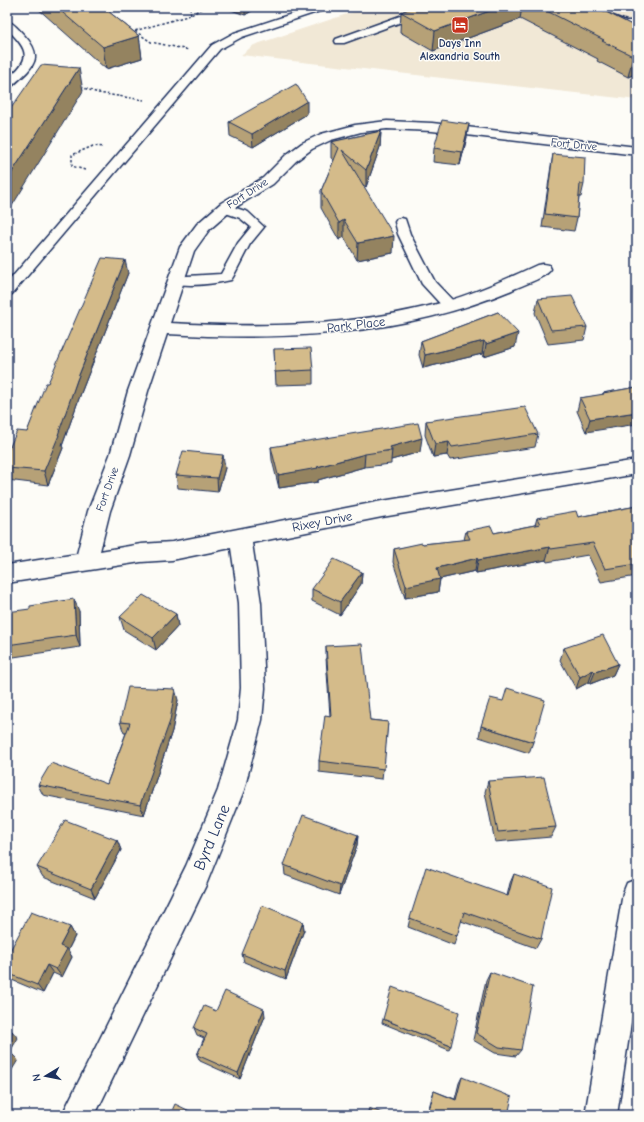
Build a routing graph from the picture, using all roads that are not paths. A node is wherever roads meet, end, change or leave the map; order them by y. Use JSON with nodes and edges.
{"nodes":[{"id":1,"x":323,"y":7,"type":"edge"},
{"id":2,"x":434,"y":7,"type":"edge"},
{"id":3,"x":581,"y":7,"type":"edge"},
{"id":4,"x":7,"y":24,"type":"edge"},
{"id":5,"x":637,"y":24,"type":"edge"},
{"id":6,"x":340,"y":41,"type":"dead end"},
{"id":7,"x":7,"y":84,"type":"edge"},
{"id":8,"x":637,"y":151,"type":"edge"},
{"id":9,"x":224,"y":208,"type":"junction"},
{"id":10,"x":401,"y":222,"type":"dead end"},
{"id":11,"x":544,"y":269,"type":"dead end"},
{"id":12,"x":13,"y":278,"type":"edge"},
{"id":13,"x":176,"y":280,"type":"junction"},
{"id":14,"x":7,"y":291,"type":"edge"},
{"id":15,"x":450,"y":306,"type":"junction"},
{"id":16,"x":159,"y":328,"type":"junction"},
{"id":17,"x":637,"y":467,"type":"edge"},
{"id":18,"x":240,"y":537,"type":"junction"},
{"id":19,"x":86,"y":562,"type":"junction"},
{"id":20,"x":7,"y":574,"type":"edge"},
{"id":21,"x":637,"y":893,"type":"edge"},
{"id":22,"x":78,"y":1115,"type":"edge"},
{"id":23,"x":601,"y":1115,"type":"edge"}],
"edges":[{"from":1,"to":12,"type":"lane"},
{"from":2,"to":6,"type":"lane"},
{"from":3,"to":5,"type":"lane"},
{"from":4,"to":7,"type":"lane"},
{"from":8,"to":9,"type":"street","name":"Fort Drive"},
{"from":9,"to":13,"type":"street","name":"Fort Drive"},
{"from":9,"to":13,"type":"lane"},
{"from":10,"to":15,"type":"lane"},
{"from":11,"to":15,"type":"street","name":"Park Place"},
{"from":12,"to":14,"type":"lane"},
{"from":13,"to":16,"type":"street","name":"Fort Drive"},
{"from":15,"to":16,"type":"street","name":"Park Place"},
{"from":16,"to":19,"type":"street","name":"Fort Drive"},
{"from":17,"to":18,"type":"street","name":"Rixey Drive"},
{"from":18,"to":19,"type":"street","name":"Rixey Drive"},
{"from":18,"to":22,"type":"street","name":"Byrd Lane"},
{"from":19,"to":20,"type":"street","name":"Rixey Drive"},
{"from":21,"to":23,"type":"street"}]}
